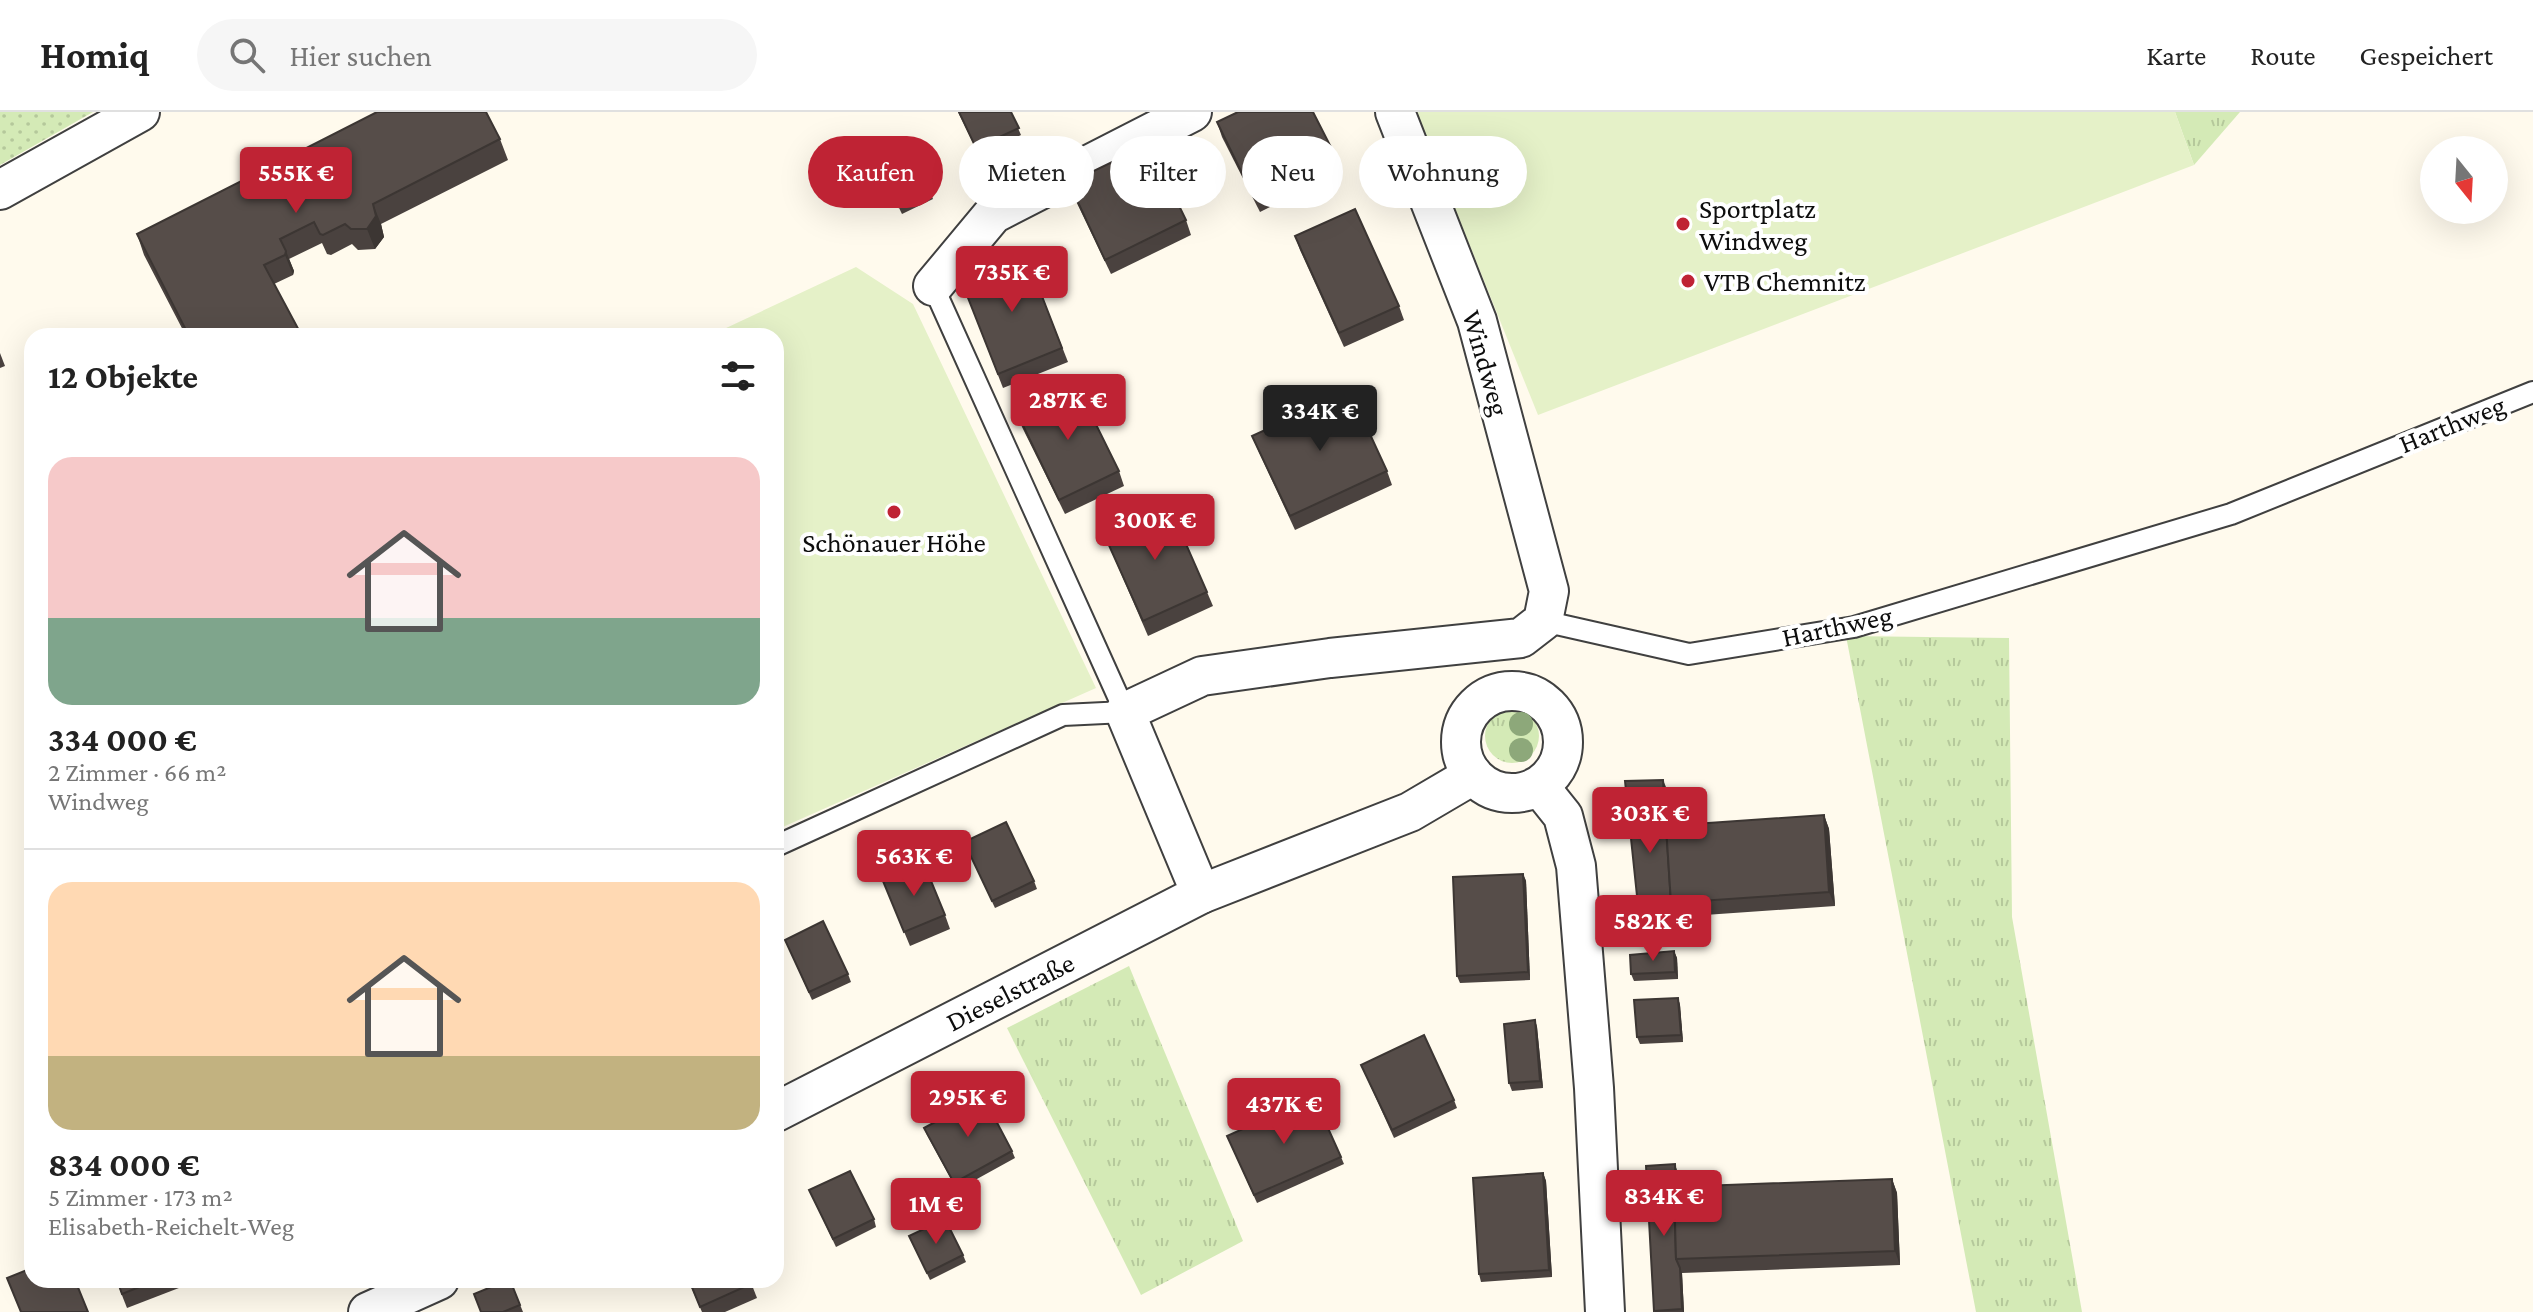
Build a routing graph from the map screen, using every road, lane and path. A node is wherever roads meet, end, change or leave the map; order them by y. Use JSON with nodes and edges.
{"nodes":[{"id":1,"x":140,"y":112,"type":"edge"},
{"id":2,"x":1192,"y":112,"type":"edge"},
{"id":3,"x":1395,"y":112,"type":"edge"},
{"id":4,"x":0,"y":190,"type":"edge"},
{"id":5,"x":933,"y":286,"type":"joint"},
{"id":6,"x":2533,"y":392,"type":"edge"},
{"id":7,"x":1543,"y":621,"type":"junction"},
{"id":8,"x":1125,"y":712,"type":"junction"},
{"id":9,"x":1473,"y":775,"type":"junction"},
{"id":10,"x":1539,"y":786,"type":"junction"},
{"id":11,"x":784,"y":842,"type":"edge"},
{"id":12,"x":1201,"y":894,"type":"junction"},
{"id":13,"x":784,"y":1108,"type":"edge"},
{"id":14,"x":421,"y":1288,"type":"edge"},
{"id":15,"x":368,"y":1312,"type":"edge"},
{"id":16,"x":1605,"y":1312,"type":"edge"}],
"edges":[{"from":1,"to":4,"type":"street"},
{"from":2,"to":5,"type":"street"},
{"from":3,"to":7,"type":"street","name":"Windweg"},
{"from":5,"to":8,"type":"lane"},
{"from":6,"to":7,"type":"lane","name":"Harthweg"},
{"from":7,"to":8,"type":"street"},
{"from":8,"to":11,"type":"lane"},
{"from":8,"to":12,"type":"street"},
{"from":9,"to":10,"type":"street"},
{"from":9,"to":10,"type":"street"},
{"from":9,"to":12,"type":"street","name":"Dieselstraße"},
{"from":10,"to":16,"type":"street"},
{"from":12,"to":13,"type":"street","name":"Dieselstraße"},
{"from":14,"to":15,"type":"street"}]}
